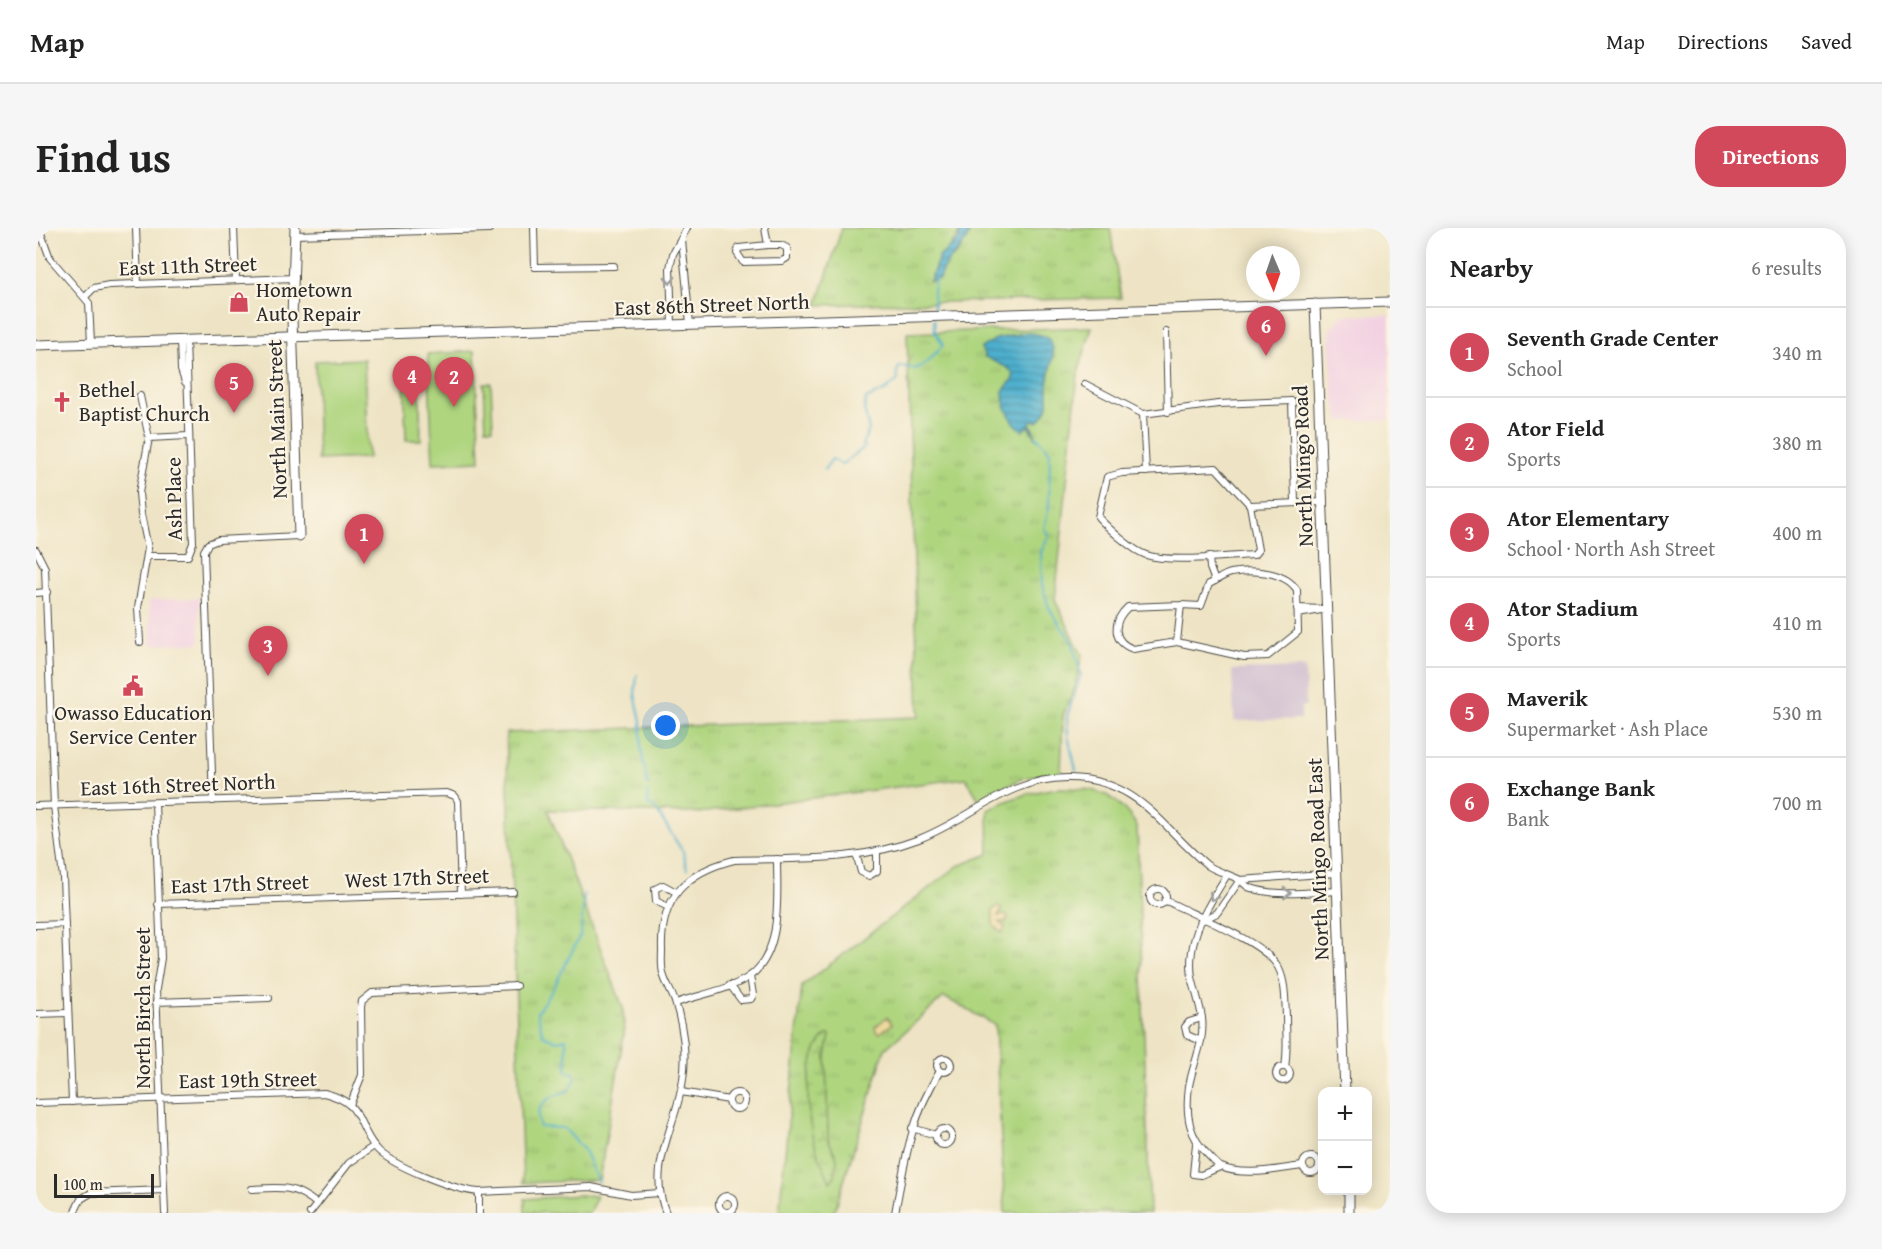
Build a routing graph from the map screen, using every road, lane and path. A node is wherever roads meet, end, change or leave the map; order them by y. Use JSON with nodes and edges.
{"nodes":[{"id":1,"x":39,"y":228,"type":"edge"},
{"id":2,"x":136,"y":228,"type":"edge"},
{"id":3,"x":234,"y":228,"type":"edge"},
{"id":4,"x":534,"y":228,"type":"edge"},
{"id":5,"x":687,"y":228,"type":"edge"},
{"id":6,"x":765,"y":228,"type":"edge"},
{"id":7,"x":447,"y":229,"type":"edge"},
{"id":8,"x":489,"y":229,"type":"edge"},
{"id":9,"x":295,"y":232,"type":"edge"},
{"id":10,"x":682,"y":239,"type":"junction"},
{"id":11,"x":768,"y":245,"type":"junction"},
{"id":12,"x":614,"y":266,"type":"dead end"},
{"id":13,"x":295,"y":278,"type":"junction"},
{"id":14,"x":236,"y":280,"type":"junction"},
{"id":15,"x":138,"y":284,"type":"junction"},
{"id":16,"x":86,"y":296,"type":"junction"},
{"id":17,"x":1390,"y":302,"type":"edge"},
{"id":18,"x":1315,"y":304,"type":"junction"},
{"id":19,"x":672,"y":324,"type":"junction"},
{"id":20,"x":690,"y":324,"type":"junction"},
{"id":21,"x":1166,"y":332,"type":"dead end"},
{"id":22,"x":292,"y":337,"type":"junction"},
{"id":23,"x":183,"y":340,"type":"junction"},
{"id":24,"x":91,"y":343,"type":"junction"},
{"id":25,"x":36,"y":345,"type":"edge"},
{"id":26,"x":1085,"y":384,"type":"dead end"},
{"id":27,"x":140,"y":396,"type":"dead end"},
{"id":28,"x":1168,"y":412,"type":"junction"},
{"id":29,"x":1143,"y":414,"type":"junction"},
{"id":30,"x":188,"y":436,"type":"junction"},
{"id":31,"x":149,"y":438,"type":"junction"},
{"id":32,"x":1146,"y":472,"type":"junction"},
{"id":33,"x":1295,"y":502,"type":"junction"},
{"id":34,"x":1324,"y":502,"type":"junction"},
{"id":35,"x":1250,"y":505,"type":"junction"},
{"id":36,"x":299,"y":536,"type":"joint"},
{"id":37,"x":36,"y":550,"type":"edge"},
{"id":38,"x":148,"y":556,"type":"junction"},
{"id":39,"x":1209,"y":556,"type":"junction"},
{"id":40,"x":1215,"y":581,"type":"junction"},
{"id":41,"x":47,"y":592,"type":"junction"},
{"id":42,"x":36,"y":593,"type":"edge"},
{"id":43,"x":1181,"y":604,"type":"junction"},
{"id":44,"x":1327,"y":609,"type":"junction"},
{"id":45,"x":1298,"y":611,"type":"junction"},
{"id":46,"x":1327,"y":626,"type":"joint"},
{"id":47,"x":140,"y":642,"type":"dead end"},
{"id":48,"x":1176,"y":642,"type":"junction"},
{"id":49,"x":213,"y":801,"type":"junction"},
{"id":50,"x":155,"y":803,"type":"junction"},
{"id":51,"x":36,"y":806,"type":"edge"},
{"id":52,"x":54,"y":806,"type":"junction"},
{"id":53,"x":877,"y":852,"type":"junction"},
{"id":54,"x":856,"y":857,"type":"junction"},
{"id":55,"x":777,"y":859,"type":"junction"},
{"id":56,"x":1336,"y":873,"type":"junction"},
{"id":57,"x":1227,"y":875,"type":"junction"},
{"id":58,"x":1240,"y":880,"type":"junction"},
{"id":59,"x":1337,"y":891,"type":"junction"},
{"id":60,"x":513,"y":892,"type":"dead end"},
{"id":61,"x":676,"y":892,"type":"junction"},
{"id":62,"x":461,"y":894,"type":"junction"},
{"id":63,"x":322,"y":897,"type":"joint"},
{"id":64,"x":1165,"y":900,"type":"dead end"},
{"id":65,"x":158,"y":904,"type":"junction"},
{"id":66,"x":668,"y":907,"type":"junction"},
{"id":67,"x":1203,"y":920,"type":"junction"},
{"id":68,"x":65,"y":924,"type":"junction"},
{"id":69,"x":36,"y":925,"type":"edge"},
{"id":70,"x":750,"y":976,"type":"junction"},
{"id":71,"x":730,"y":985,"type":"junction"},
{"id":72,"x":516,"y":986,"type":"dead end"},
{"id":73,"x":269,"y":998,"type":"dead end"},
{"id":74,"x":156,"y":1002,"type":"junction"},
{"id":75,"x":676,"y":1003,"type":"junction"},
{"id":76,"x":68,"y":1013,"type":"junction"},
{"id":77,"x":36,"y":1014,"type":"edge"},
{"id":78,"x":1202,"y":1018,"type":"junction"},
{"id":79,"x":1201,"y":1041,"type":"junction"},
{"id":80,"x":1285,"y":1067,"type":"dead end"},
{"id":81,"x":940,"y":1071,"type":"dead end"},
{"id":82,"x":1345,"y":1087,"type":"edge"},
{"id":83,"x":681,"y":1092,"type":"junction"},
{"id":84,"x":160,"y":1098,"type":"junction"},
{"id":85,"x":729,"y":1100,"type":"dead end"},
{"id":86,"x":72,"y":1102,"type":"junction"},
{"id":87,"x":36,"y":1103,"type":"edge"},
{"id":88,"x":350,"y":1105,"type":"junction"},
{"id":89,"x":912,"y":1128,"type":"junction"},
{"id":90,"x":936,"y":1135,"type":"dead end"},
{"id":91,"x":1196,"y":1144,"type":"junction"},
{"id":92,"x":374,"y":1146,"type":"junction"},
{"id":93,"x":1303,"y":1166,"type":"dead end"},
{"id":94,"x":1220,"y":1167,"type":"junction"},
{"id":95,"x":252,"y":1189,"type":"dead end"},
{"id":96,"x":164,"y":1190,"type":"junction"},
{"id":97,"x":478,"y":1192,"type":"junction"},
{"id":98,"x":660,"y":1193,"type":"junction"},
{"id":99,"x":1349,"y":1195,"type":"edge"},
{"id":100,"x":317,"y":1204,"type":"junction"},
{"id":101,"x":74,"y":1213,"type":"edge"},
{"id":102,"x":165,"y":1213,"type":"edge"},
{"id":103,"x":310,"y":1213,"type":"edge"},
{"id":104,"x":479,"y":1213,"type":"edge"},
{"id":105,"x":666,"y":1213,"type":"edge"},
{"id":106,"x":895,"y":1213,"type":"edge"},
{"id":107,"x":1349,"y":1213,"type":"edge"}],
"edges":[{"from":1,"to":16,"type":"street"},
{"from":2,"to":15,"type":"street"},
{"from":3,"to":14,"type":"street"},
{"from":4,"to":12,"type":"street"},
{"from":5,"to":10,"type":"street"},
{"from":6,"to":11,"type":"street"},
{"from":7,"to":8,"type":"street"},
{"from":7,"to":9,"type":"street"},
{"from":9,"to":13,"type":"street","name":"North Main Street"},
{"from":10,"to":19,"type":"street","one_way":true},
{"from":10,"to":20,"type":"street"},
{"from":11,"to":11,"type":"street"},
{"from":13,"to":14,"type":"street","name":"East 11th Street"},
{"from":13,"to":22,"type":"street","name":"North Main Street"},
{"from":14,"to":15,"type":"street","name":"East 11th Street"},
{"from":15,"to":16,"type":"street","name":"East 11th Street"},
{"from":16,"to":24,"type":"street"},
{"from":17,"to":18,"type":"street","name":"East 86th Street North"},
{"from":18,"to":20,"type":"street","name":"East 86th Street North"},
{"from":18,"to":34,"type":"street","name":"North Mingo Road"},
{"from":19,"to":20,"type":"street","name":"East 86th Street North"},
{"from":19,"to":22,"type":"street","name":"East 86th Street North"},
{"from":21,"to":28,"type":"street"},
{"from":22,"to":23,"type":"street","name":"East 86th Street North"},
{"from":22,"to":36,"type":"street","name":"North Main Street"},
{"from":23,"to":24,"type":"street","name":"East 86th Street North"},
{"from":23,"to":30,"type":"street","name":"Ash Place"},
{"from":24,"to":25,"type":"street","name":"East 86th Street North"},
{"from":26,"to":29,"type":"street"},
{"from":27,"to":31,"type":"street","name":"Ash Place"},
{"from":28,"to":29,"type":"street"},
{"from":28,"to":33,"type":"street"},
{"from":29,"to":32,"type":"street"},
{"from":30,"to":31,"type":"street","name":"Ash Place"},
{"from":30,"to":38,"type":"street","name":"Ash Place"},
{"from":31,"to":38,"type":"street","name":"Ash Place"},
{"from":32,"to":35,"type":"street"},
{"from":32,"to":39,"type":"street"},
{"from":33,"to":34,"type":"street"},
{"from":33,"to":35,"type":"street"},
{"from":34,"to":44,"type":"street","name":"North Mingo Road"},
{"from":35,"to":39,"type":"street"},
{"from":36,"to":49,"type":"street"},
{"from":37,"to":41,"type":"street"},
{"from":38,"to":47,"type":"street","name":"Ash Place"},
{"from":39,"to":40,"type":"street"},
{"from":40,"to":43,"type":"street"},
{"from":40,"to":45,"type":"street"},
{"from":41,"to":42,"type":"street"},
{"from":41,"to":52,"type":"street"},
{"from":43,"to":48,"type":"street"},
{"from":43,"to":48,"type":"street"},
{"from":44,"to":45,"type":"street"},
{"from":44,"to":46,"type":"street","name":"North Mingo Road"},
{"from":45,"to":48,"type":"street"},
{"from":46,"to":56,"type":"street","name":"North Mingo Road East"},
{"from":49,"to":50,"type":"street","name":"East 16th Street North"},
{"from":49,"to":62,"type":"street","name":"East 16th Street North"},
{"from":50,"to":52,"type":"street","name":"East 16th Street North"},
{"from":50,"to":65,"type":"street","name":"North Birch Street"},
{"from":51,"to":52,"type":"street","name":"East 16th Street North"},
{"from":52,"to":68,"type":"street"},
{"from":53,"to":54,"type":"street"},
{"from":53,"to":54,"type":"street"},
{"from":53,"to":57,"type":"street"},
{"from":54,"to":55,"type":"street"},
{"from":55,"to":61,"type":"street"},
{"from":55,"to":70,"type":"street"},
{"from":56,"to":58,"type":"street"},
{"from":56,"to":59,"type":"street","name":"North Mingo Road East"},
{"from":57,"to":58,"type":"street"},
{"from":57,"to":67,"type":"street","one_way":true},
{"from":58,"to":59,"type":"street","one_way":true},
{"from":58,"to":67,"type":"street"},
{"from":59,"to":82,"type":"street","name":"North Mingo Road East"},
{"from":60,"to":62,"type":"street","name":"West 17th Street"},
{"from":61,"to":66,"type":"street"},
{"from":61,"to":66,"type":"street"},
{"from":62,"to":63,"type":"street","name":"West 17th Street"},
{"from":63,"to":65,"type":"street","name":"East 17th Street"},
{"from":64,"to":67,"type":"street"},
{"from":65,"to":74,"type":"street","name":"North Birch Street"},
{"from":66,"to":75,"type":"street"},
{"from":67,"to":78,"type":"street"},
{"from":67,"to":80,"type":"street"},
{"from":68,"to":69,"type":"street"},
{"from":68,"to":76,"type":"street"},
{"from":70,"to":71,"type":"street"},
{"from":70,"to":71,"type":"street"},
{"from":71,"to":75,"type":"street"},
{"from":72,"to":88,"type":"street"},
{"from":73,"to":74,"type":"street"},
{"from":74,"to":84,"type":"street","name":"North Birch Street"},
{"from":75,"to":83,"type":"street"},
{"from":76,"to":77,"type":"street"},
{"from":76,"to":86,"type":"street"},
{"from":78,"to":79,"type":"street"},
{"from":78,"to":79,"type":"street"},
{"from":79,"to":91,"type":"street"},
{"from":81,"to":89,"type":"street"},
{"from":83,"to":85,"type":"street"},
{"from":83,"to":98,"type":"street"},
{"from":84,"to":86,"type":"street","name":"East 19th Street"},
{"from":84,"to":88,"type":"street","name":"East 19th Street"},
{"from":84,"to":96,"type":"street","name":"North Birch Street"},
{"from":86,"to":87,"type":"street","name":"East 19th Street"},
{"from":88,"to":92,"type":"street"},
{"from":89,"to":90,"type":"street"},
{"from":89,"to":106,"type":"street"},
{"from":91,"to":94,"type":"street"},
{"from":91,"to":94,"type":"street"},
{"from":92,"to":97,"type":"street"},
{"from":92,"to":100,"type":"street"},
{"from":93,"to":94,"type":"street"},
{"from":95,"to":100,"type":"street"},
{"from":96,"to":101,"type":"street"},
{"from":96,"to":102,"type":"street","name":"North Birch Street"},
{"from":97,"to":98,"type":"street"},
{"from":97,"to":104,"type":"street"},
{"from":98,"to":105,"type":"street"},
{"from":99,"to":107,"type":"street"},
{"from":100,"to":103,"type":"street"}]}
